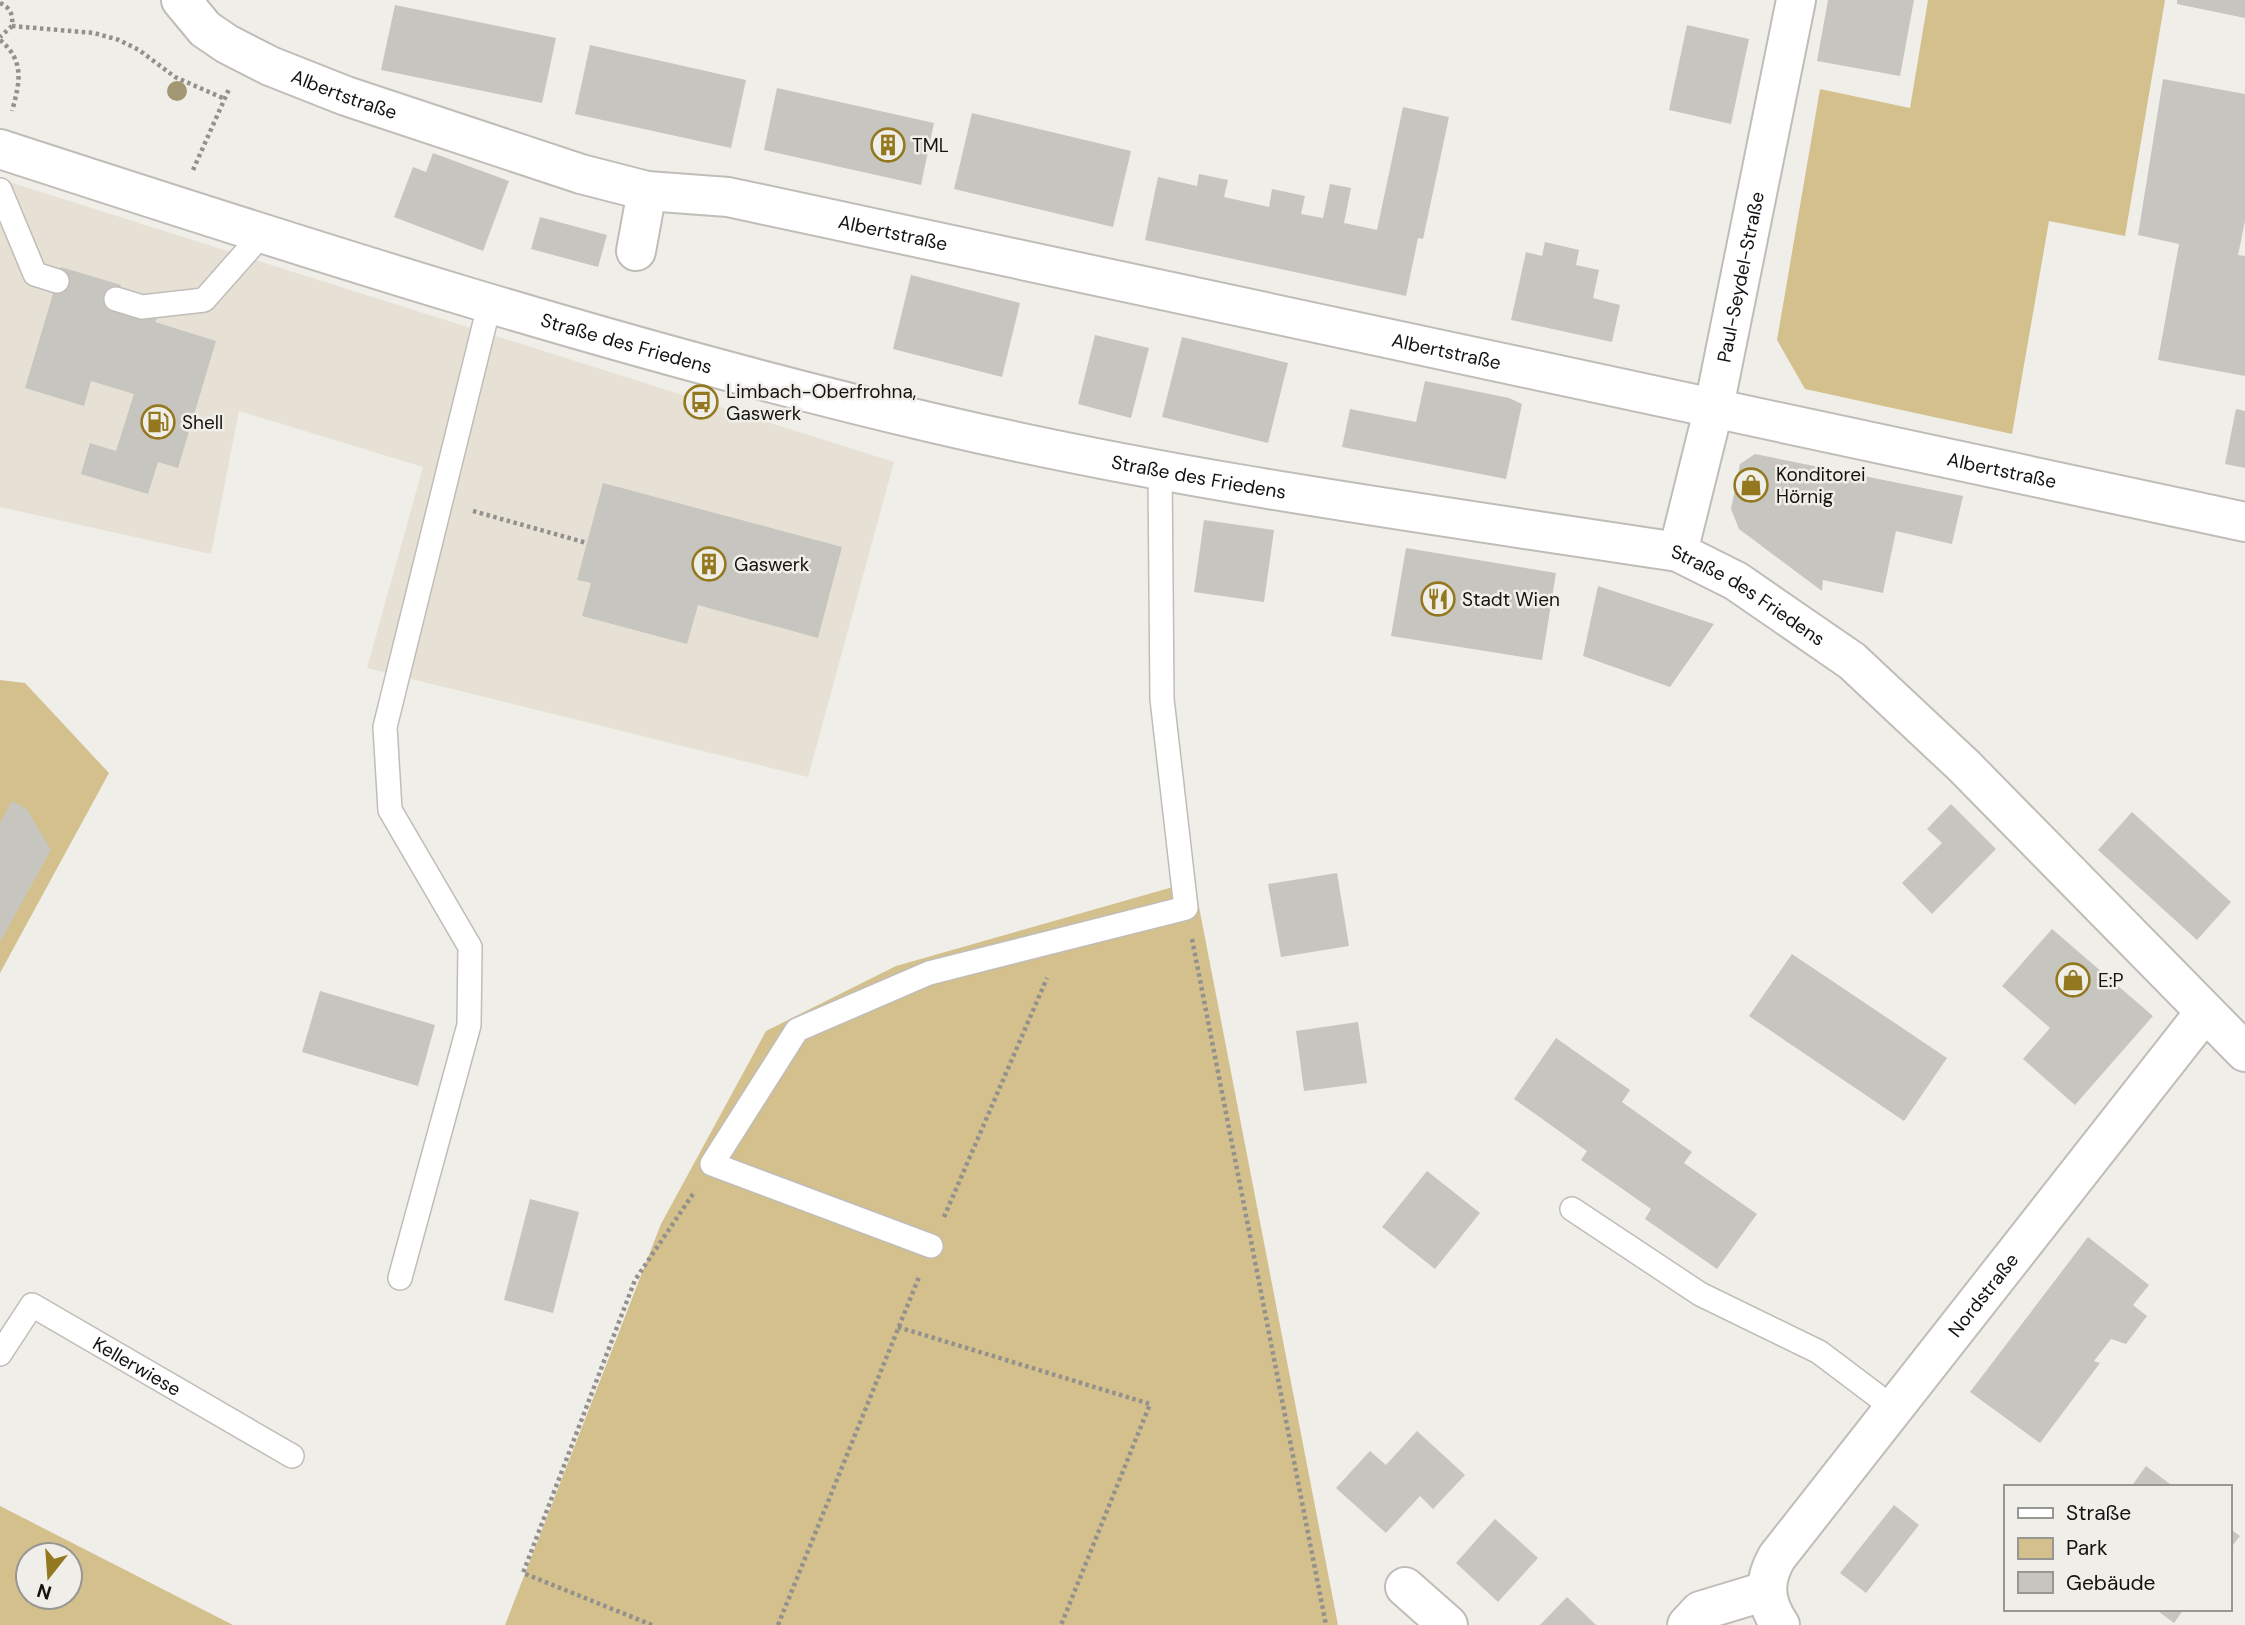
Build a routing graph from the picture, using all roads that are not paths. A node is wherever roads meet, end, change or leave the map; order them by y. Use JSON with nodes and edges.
{"nodes":[{"id":1,"x":180,"y":0,"type":"edge"},
{"id":2,"x":1796,"y":0,"type":"edge"},
{"id":3,"x":1,"y":149,"type":"edge"},
{"id":4,"x":0,"y":190,"type":"edge"},
{"id":5,"x":647,"y":191,"type":"junction"},
{"id":6,"x":264,"y":232,"type":"junction"},
{"id":7,"x":636,"y":251,"type":"dead end"},
{"id":8,"x":57,"y":281,"type":"dead end"},
{"id":9,"x":116,"y":299,"type":"dead end"},
{"id":10,"x":490,"y":302,"type":"junction"},
{"id":11,"x":1714,"y":407,"type":"junction"},
{"id":12,"x":1160,"y":472,"type":"junction"},
{"id":13,"x":2245,"y":522,"type":"edge"},
{"id":14,"x":1678,"y":552,"type":"junction"},
{"id":15,"x":2205,"y":1012,"type":"junction"},
{"id":16,"x":2245,"y":1052,"type":"edge"},
{"id":17,"x":1572,"y":1209,"type":"dead end"},
{"id":18,"x":931,"y":1246,"type":"road end"},
{"id":19,"x":400,"y":1278,"type":"dead end"},
{"id":20,"x":0,"y":1354,"type":"edge"},
{"id":21,"x":1892,"y":1407,"type":"junction"},
{"id":22,"x":292,"y":1456,"type":"dead end"},
{"id":23,"x":1405,"y":1587,"type":"dead end"},
{"id":24,"x":1771,"y":1599,"type":"edge"},
{"id":25,"x":1448,"y":1625,"type":"edge"},
{"id":26,"x":1687,"y":1625,"type":"edge"}],
"edges":[{"from":1,"to":5,"type":"street","name":"Albertstraße"},
{"from":2,"to":11,"type":"street","name":"Paul-Seydel-Straße"},
{"from":3,"to":6,"type":"street","name":"Straße des Friedens"},
{"from":4,"to":8,"type":"lane"},
{"from":5,"to":7,"type":"street"},
{"from":5,"to":11,"type":"street","name":"Albertstraße"},
{"from":6,"to":9,"type":"lane"},
{"from":6,"to":10,"type":"street","name":"Straße des Friedens"},
{"from":10,"to":12,"type":"street","name":"Straße des Friedens"},
{"from":10,"to":19,"type":"lane"},
{"from":11,"to":13,"type":"street","name":"Albertstraße"},
{"from":11,"to":14,"type":"street","name":"Paul-Seydel-Straße"},
{"from":12,"to":14,"type":"street","name":"Straße des Friedens"},
{"from":12,"to":18,"type":"lane"},
{"from":14,"to":15,"type":"street","name":"Straße des Friedens"},
{"from":15,"to":16,"type":"street","name":"Straße des Friedens"},
{"from":15,"to":21,"type":"street","name":"Nordstraße"},
{"from":17,"to":21,"type":"lane"},
{"from":20,"to":22,"type":"lane","name":"Kellerwiese"},
{"from":21,"to":24,"type":"street","name":"Nordstraße"},
{"from":23,"to":25,"type":"street"},
{"from":24,"to":26,"type":"street","name":"Nordstraße"}]}
